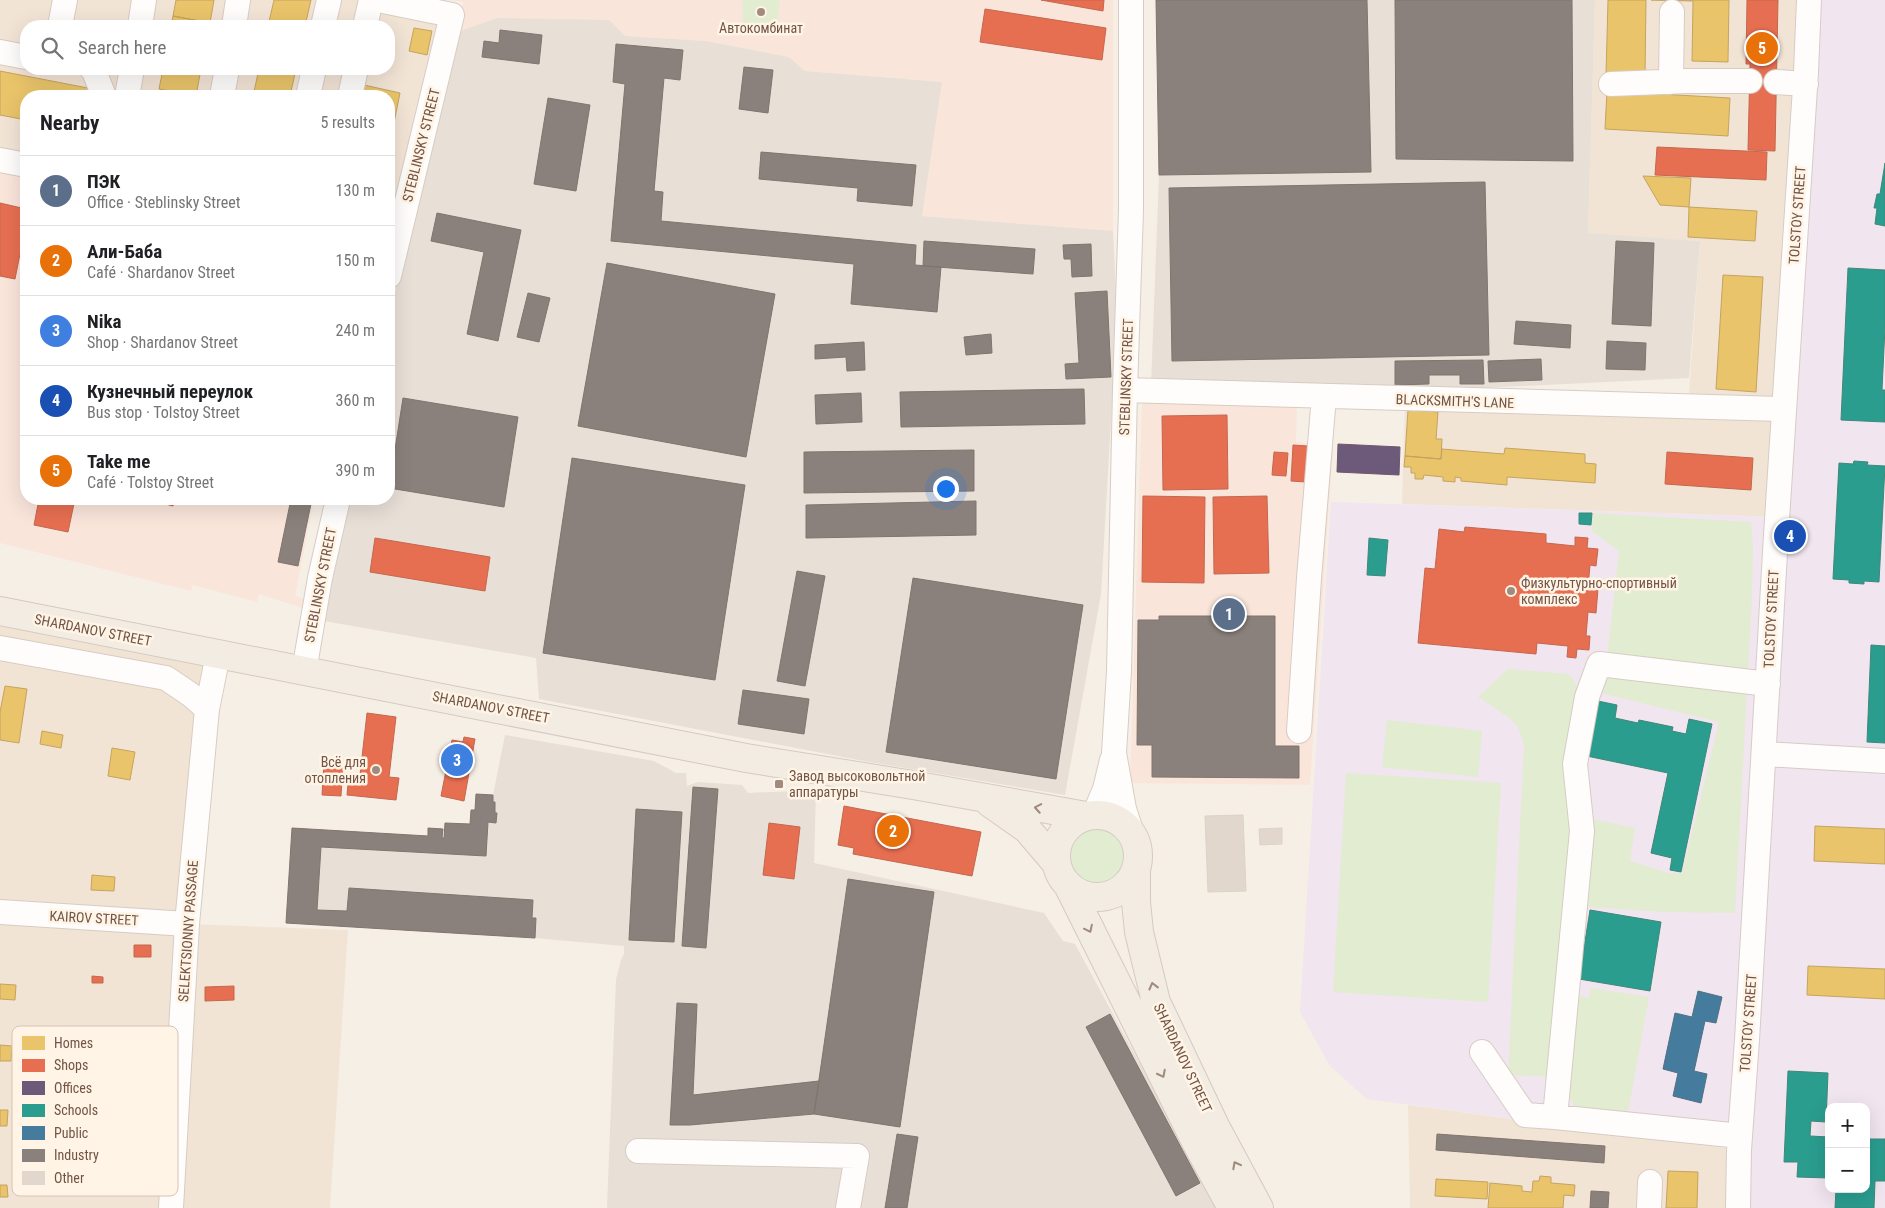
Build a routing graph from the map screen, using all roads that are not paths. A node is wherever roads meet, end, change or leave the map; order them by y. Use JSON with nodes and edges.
{"nodes":[{"id":1,"x":65,"y":0,"type":"edge"},
{"id":2,"x":144,"y":0,"type":"edge"},
{"id":3,"x":238,"y":0,"type":"edge"},
{"id":4,"x":329,"y":0,"type":"edge"},
{"id":5,"x":371,"y":0,"type":"edge"},
{"id":6,"x":378,"y":0,"type":"edge"},
{"id":7,"x":1131,"y":0,"type":"edge"},
{"id":8,"x":1809,"y":0,"type":"edge"},
{"id":9,"x":1672,"y":12,"type":"dead end"},
{"id":10,"x":61,"y":20,"type":"edge"},
{"id":11,"x":141,"y":20,"type":"edge"},
{"id":12,"x":235,"y":20,"type":"edge"},
{"id":13,"x":324,"y":20,"type":"edge"},
{"id":14,"x":366,"y":20,"type":"edge"},
{"id":15,"x":0,"y":52,"type":"edge"},
{"id":16,"x":20,"y":55,"type":"edge"},
{"id":17,"x":95,"y":75,"type":"edge"},
{"id":18,"x":131,"y":75,"type":"edge"},
{"id":19,"x":226,"y":75,"type":"edge"},
{"id":20,"x":313,"y":75,"type":"edge"},
{"id":21,"x":355,"y":75,"type":"edge"},
{"id":22,"x":1671,"y":82,"type":"junction"},
{"id":23,"x":1750,"y":82,"type":"dead end"},
{"id":24,"x":1776,"y":82,"type":"dead end"},
{"id":25,"x":1611,"y":84,"type":"dead end"},
{"id":26,"x":1806,"y":84,"type":"junction"},
{"id":27,"x":102,"y":90,"type":"edge"},
{"id":28,"x":128,"y":90,"type":"edge"},
{"id":29,"x":223,"y":90,"type":"edge"},
{"id":30,"x":309,"y":90,"type":"edge"},
{"id":31,"x":351,"y":90,"type":"edge"},
{"id":32,"x":0,"y":160,"type":"edge"},
{"id":33,"x":20,"y":164,"type":"edge"},
{"id":34,"x":395,"y":251,"type":"edge"},
{"id":35,"x":1125,"y":390,"type":"junction"},
{"id":36,"x":1324,"y":396,"type":"junction"},
{"id":37,"x":1784,"y":409,"type":"junction"},
{"id":38,"x":337,"y":505,"type":"edge"},
{"id":39,"x":0,"y":611,"type":"edge"},
{"id":40,"x":0,"y":648,"type":"edge"},
{"id":41,"x":218,"y":655,"type":"junction"},
{"id":42,"x":304,"y":671,"type":"junction"},
{"id":43,"x":1768,"y":684,"type":"junction"},
{"id":44,"x":207,"y":709,"type":"junction"},
{"id":45,"x":1299,"y":731,"type":"dead end"},
{"id":46,"x":1114,"y":753,"type":"junction"},
{"id":47,"x":1764,"y":754,"type":"junction"},
{"id":48,"x":1885,"y":761,"type":"edge"},
{"id":49,"x":983,"y":798,"type":"junction"},
{"id":50,"x":1090,"y":815,"type":"junction"},
{"id":51,"x":1133,"y":837,"type":"junction"},
{"id":52,"x":1136,"y":868,"type":"junction"},
{"id":53,"x":1062,"y":874,"type":"junction"},
{"id":54,"x":0,"y":912,"type":"edge"},
{"id":55,"x":187,"y":924,"type":"junction"},
{"id":56,"x":1482,"y":1052,"type":"dead end"},
{"id":57,"x":178,"y":1084,"type":"edge"},
{"id":58,"x":1555,"y":1116,"type":"junction"},
{"id":59,"x":1731,"y":1135,"type":"dead end"},
{"id":60,"x":638,"y":1152,"type":"dead end"},
{"id":61,"x":1650,"y":1182,"type":"dead end"},
{"id":62,"x":848,"y":1208,"type":"edge"},
{"id":63,"x":1232,"y":1208,"type":"edge"},
{"id":64,"x":1259,"y":1208,"type":"edge"},
{"id":65,"x":1649,"y":1208,"type":"edge"},
{"id":66,"x":1738,"y":1208,"type":"edge"}],
"edges":[{"from":1,"to":10,"type":"street"},
{"from":2,"to":11,"type":"street"},
{"from":3,"to":12,"type":"street"},
{"from":4,"to":13,"type":"street"},
{"from":5,"to":14,"type":"street"},
{"from":6,"to":34,"type":"street","name":"STEBLINSKY STREET"},
{"from":7,"to":35,"type":"street","name":"STEBLINSKY STREET"},
{"from":8,"to":26,"type":"street","name":"TOLSTOY STREET"},
{"from":9,"to":22,"type":"street"},
{"from":15,"to":16,"type":"street"},
{"from":17,"to":27,"type":"street"},
{"from":18,"to":28,"type":"street"},
{"from":19,"to":29,"type":"street"},
{"from":20,"to":30,"type":"street"},
{"from":21,"to":31,"type":"street"},
{"from":22,"to":23,"type":"street"},
{"from":22,"to":25,"type":"street"},
{"from":24,"to":26,"type":"street"},
{"from":26,"to":37,"type":"street","name":"TOLSTOY STREET"},
{"from":32,"to":33,"type":"street"},
{"from":35,"to":36,"type":"street","name":"BLACKSMITH'S LANE"},
{"from":35,"to":46,"type":"street","name":"STEBLINSKY STREET"},
{"from":36,"to":37,"type":"street","name":"BLACKSMITH'S LANE"},
{"from":36,"to":45,"type":"street"},
{"from":37,"to":43,"type":"street","name":"TOLSTOY STREET"},
{"from":38,"to":42,"type":"street","name":"STEBLINSKY STREET"},
{"from":39,"to":41,"type":"main road","name":"SHARDANOV STREET"},
{"from":40,"to":44,"type":"street"},
{"from":41,"to":42,"type":"main road","name":"SHARDANOV STREET"},
{"from":41,"to":44,"type":"street","name":"SELEKTSIONNY PASSAGE"},
{"from":42,"to":49,"type":"main road","name":"SHARDANOV STREET"},
{"from":43,"to":47,"type":"street","name":"TOLSTOY STREET"},
{"from":43,"to":58,"type":"street"},
{"from":44,"to":55,"type":"street","name":"SELEKTSIONNY PASSAGE"},
{"from":46,"to":50,"type":"street"},
{"from":46,"to":51,"type":"street"},
{"from":47,"to":48,"type":"street"},
{"from":47,"to":66,"type":"street","name":"TOLSTOY STREET"},
{"from":50,"to":49,"type":"main road","name":"SHARDANOV STREET","one_way":true},
{"from":49,"to":53,"type":"main road"},
{"from":50,"to":51,"type":"main road"},
{"from":50,"to":53,"type":"main road"},
{"from":51,"to":52,"type":"main road"},
{"from":52,"to":53,"type":"main road"},
{"from":64,"to":52,"type":"main road","name":"SHARDANOV STREET","one_way":true},
{"from":53,"to":63,"type":"main road","name":"SHARDANOV STREET","one_way":true},
{"from":54,"to":55,"type":"street","name":"KAIROV STREET"},
{"from":55,"to":57,"type":"street","name":"SELEKTSIONNY PASSAGE"},
{"from":56,"to":58,"type":"street"},
{"from":58,"to":59,"type":"street"},
{"from":60,"to":62,"type":"street"},
{"from":61,"to":65,"type":"street"}]}
